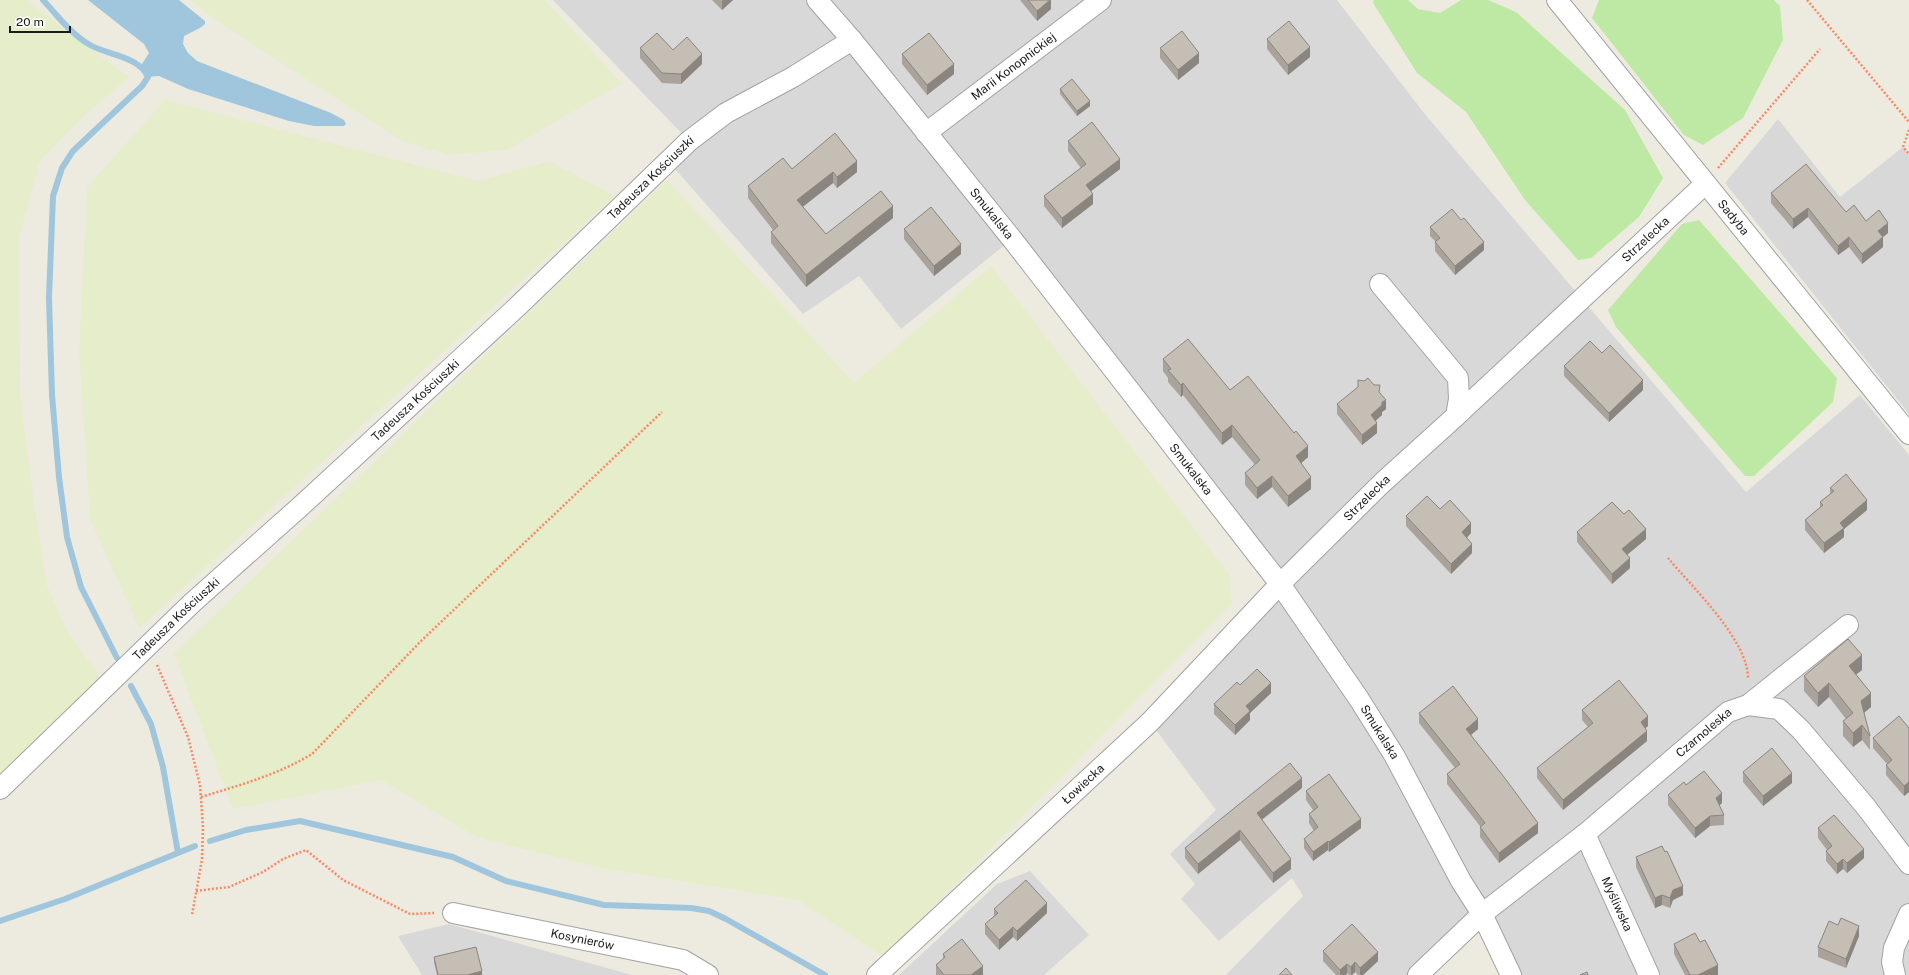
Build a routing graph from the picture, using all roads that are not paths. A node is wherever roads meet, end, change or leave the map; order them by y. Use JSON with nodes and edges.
{"nodes":[{"id":1,"x":817,"y":0,"type":"edge"},
{"id":2,"x":1101,"y":0,"type":"edge"},
{"id":3,"x":1557,"y":0,"type":"edge"},
{"id":4,"x":852,"y":40,"type":"junction"},
{"id":5,"x":926,"y":133,"type":"junction"},
{"id":6,"x":1705,"y":184,"type":"junction"},
{"id":7,"x":1380,"y":284,"type":"dead end"},
{"id":8,"x":1456,"y":416,"type":"junction"},
{"id":9,"x":1909,"y":434,"type":"edge"},
{"id":10,"x":1280,"y":584,"type":"junction"},
{"id":11,"x":1848,"y":625,"type":"dead end"},
{"id":12,"x":1748,"y":705,"type":"junction"},
{"id":13,"x":0,"y":789,"type":"edge"},
{"id":14,"x":1585,"y":834,"type":"junction"},
{"id":15,"x":1909,"y":864,"type":"edge"},
{"id":16,"x":453,"y":913,"type":"road end"},
{"id":17,"x":1482,"y":914,"type":"junction"},
{"id":18,"x":1909,"y":914,"type":"edge"},
{"id":19,"x":708,"y":975,"type":"edge"},
{"id":20,"x":877,"y":975,"type":"edge"},
{"id":21,"x":1418,"y":975,"type":"edge"},
{"id":22,"x":1511,"y":975,"type":"edge"},
{"id":23,"x":1649,"y":975,"type":"edge"},
{"id":24,"x":1895,"y":975,"type":"edge"}],
"edges":[{"from":1,"to":4,"type":"street","name":"Smukalska"},
{"from":2,"to":5,"type":"street","name":"Marii Konopnickiej"},
{"from":3,"to":6,"type":"street","name":"Sadyba"},
{"from":4,"to":5,"type":"street","name":"Smukalska"},
{"from":4,"to":13,"type":"street","name":"Tadeusza Kościuszki"},
{"from":5,"to":10,"type":"street","name":"Smukalska"},
{"from":6,"to":8,"type":"street","name":"Strzelecka"},
{"from":6,"to":9,"type":"street","name":"Sadyba"},
{"from":7,"to":8,"type":"street"},
{"from":8,"to":10,"type":"street","name":"Strzelecka"},
{"from":10,"to":17,"type":"street","name":"Smukalska"},
{"from":10,"to":20,"type":"street","name":"Łowiecka"},
{"from":11,"to":12,"type":"street"},
{"from":12,"to":14,"type":"street","name":"Czarnoleska"},
{"from":12,"to":15,"type":"street","name":"Czarnoleska"},
{"from":14,"to":17,"type":"street","name":"Czarnoleska"},
{"from":14,"to":23,"type":"street","name":"Myśliwska"},
{"from":16,"to":19,"type":"street","name":"Kosynierów"},
{"from":17,"to":21,"type":"street","name":"Czarnoleska"},
{"from":17,"to":22,"type":"street","name":"Smukalska"},
{"from":18,"to":24,"type":"street"}]}
